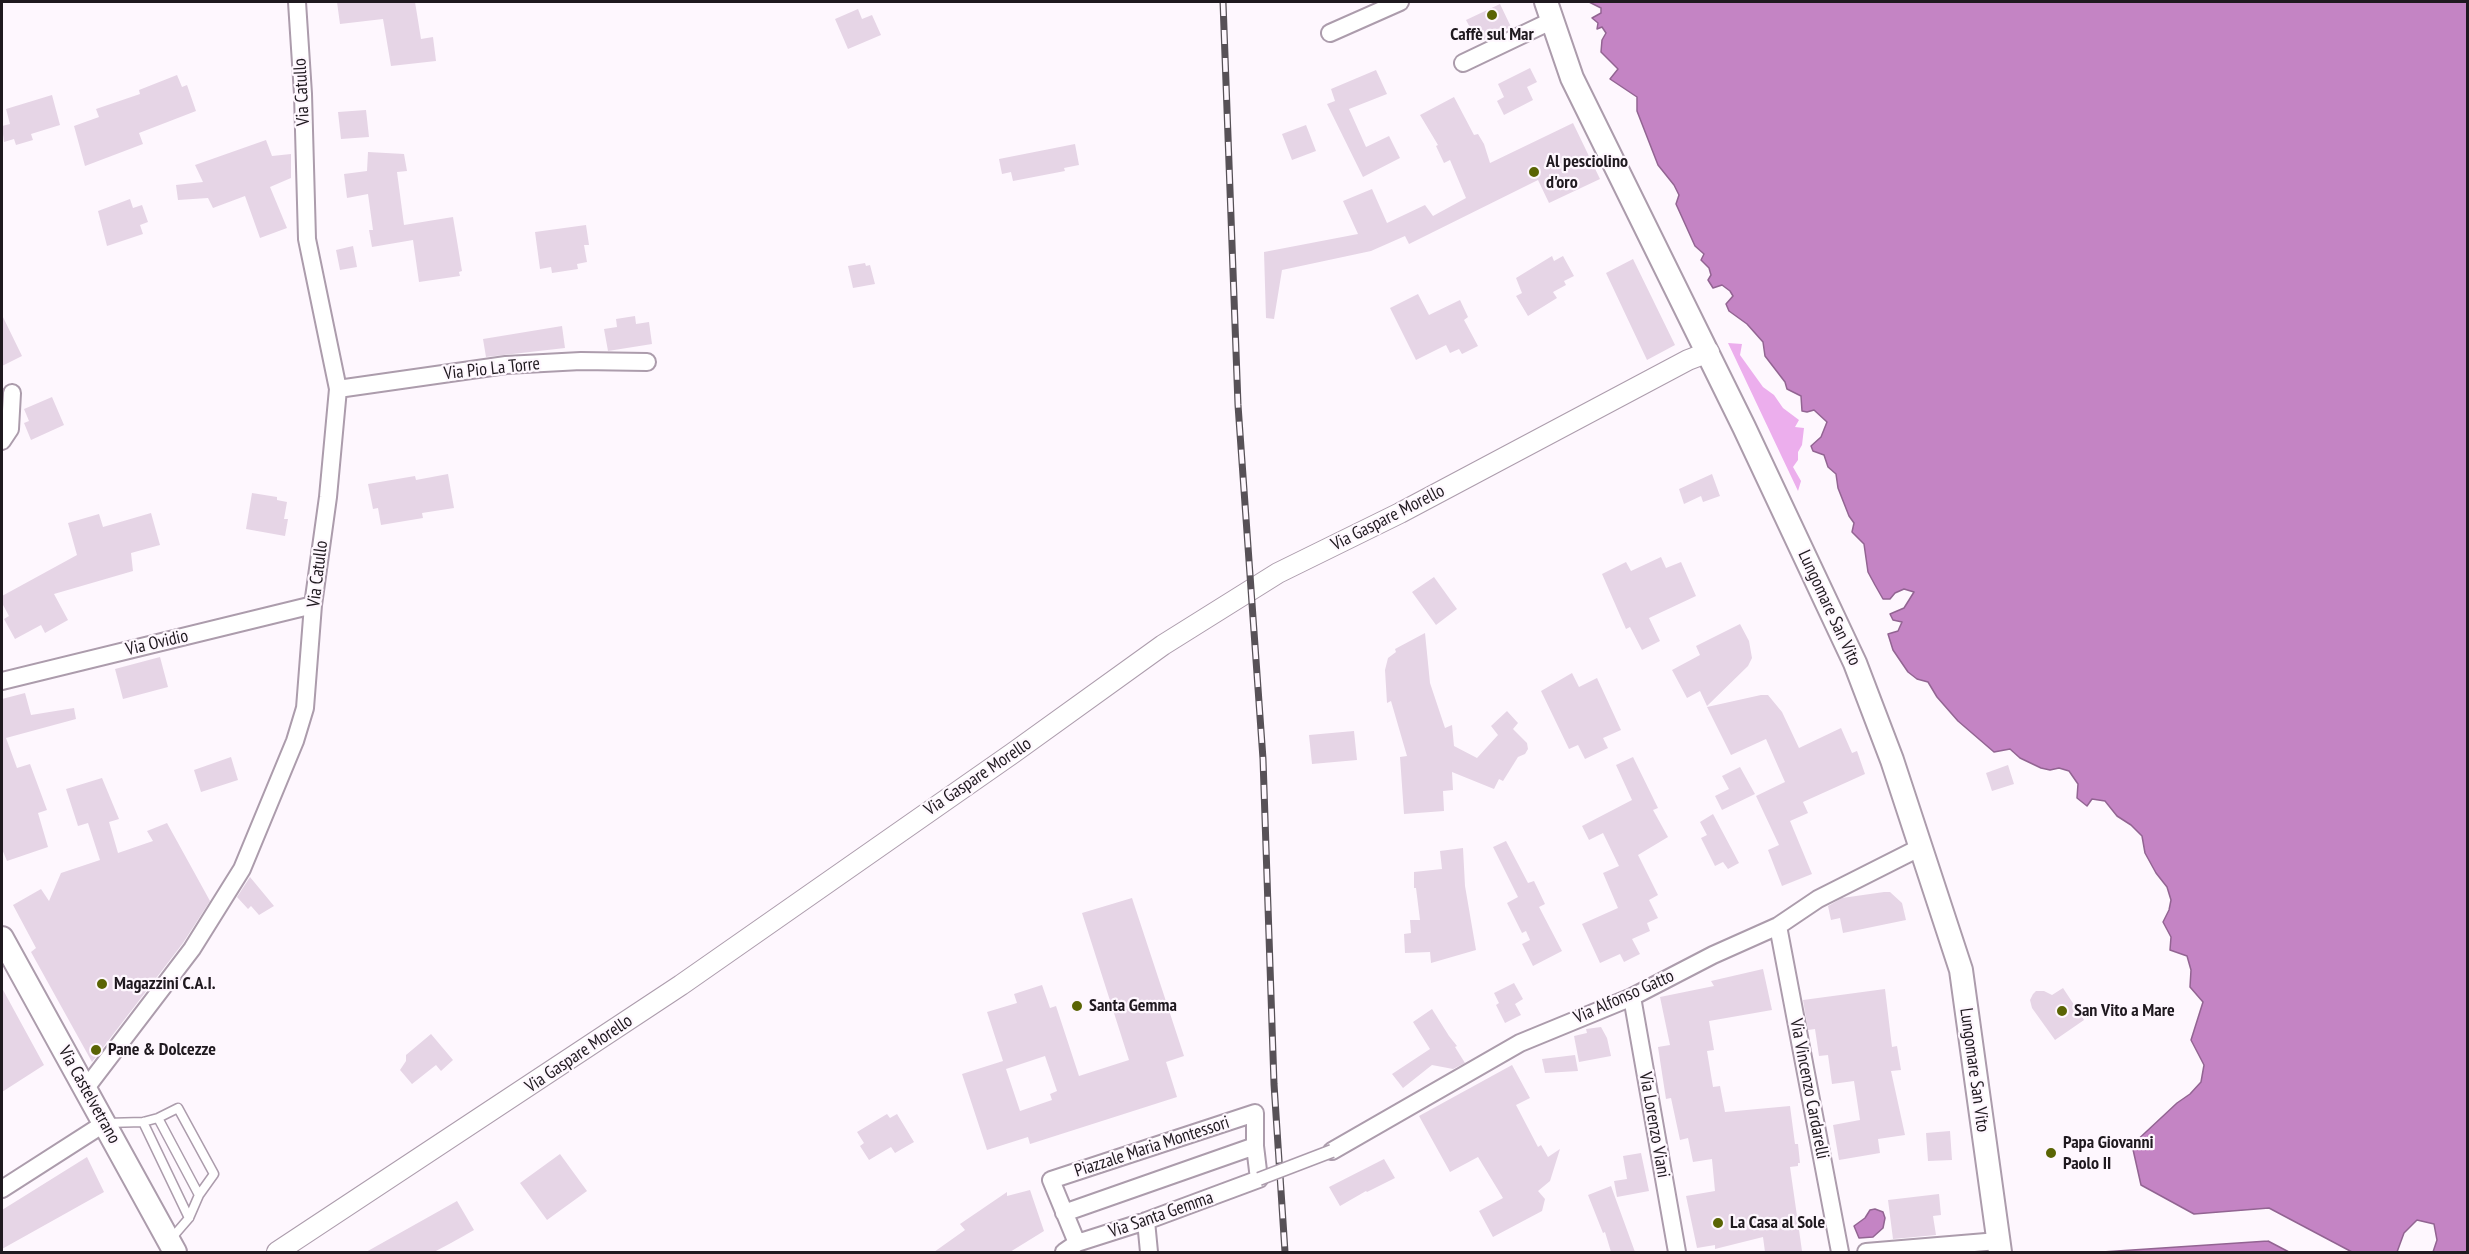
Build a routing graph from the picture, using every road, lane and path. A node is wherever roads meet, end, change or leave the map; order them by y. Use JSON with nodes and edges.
{"nodes":[{"id":1,"x":297,"y":2,"type":"edge"},
{"id":2,"x":1400,"y":2,"type":"edge"},
{"id":3,"x":1548,"y":11,"type":"edge"},
{"id":4,"x":1330,"y":33,"type":"dead end"},
{"id":5,"x":1464,"y":63,"type":"dead end"},
{"id":6,"x":1709,"y":352,"type":"junction"},
{"id":7,"x":647,"y":362,"type":"dead end"},
{"id":8,"x":338,"y":389,"type":"junction"},
{"id":9,"x":12,"y":393,"type":"dead end"},
{"id":10,"x":2,"y":441,"type":"edge"},
{"id":11,"x":313,"y":605,"type":"junction"},
{"id":12,"x":2,"y":681,"type":"edge"},
{"id":13,"x":1919,"y":848,"type":"junction"},
{"id":14,"x":1778,"y":926,"type":"junction"},
{"id":15,"x":2,"y":938,"type":"edge"},
{"id":16,"x":1632,"y":997,"type":"junction"},
{"id":17,"x":86,"y":1088,"type":"junction"},
{"id":18,"x":159,"y":1118,"type":"junction"},
{"id":19,"x":143,"y":1122,"type":"junction"},
{"id":20,"x":105,"y":1123,"type":"junction"},
{"id":21,"x":1255,"y":1146,"type":"junction"},
{"id":22,"x":1332,"y":1151,"type":"joint"},
{"id":23,"x":1259,"y":1179,"type":"junction"},
{"id":24,"x":2,"y":1189,"type":"edge"},
{"id":25,"x":199,"y":1195,"type":"junction"},
{"id":26,"x":1064,"y":1213,"type":"junction"},
{"id":27,"x":189,"y":1218,"type":"junction"},
{"id":28,"x":1146,"y":1221,"type":"junction"},
{"id":29,"x":172,"y":1246,"type":"edge"},
{"id":30,"x":1999,"y":1247,"type":"edge"},
{"id":31,"x":1070,"y":1248,"type":"edge"},
{"id":32,"x":277,"y":1252,"type":"edge"},
{"id":33,"x":1149,"y":1252,"type":"edge"},
{"id":34,"x":1677,"y":1252,"type":"edge"},
{"id":35,"x":1840,"y":1252,"type":"edge"},
{"id":36,"x":1866,"y":1252,"type":"edge"}],
"edges":[{"from":1,"to":8,"type":"street","name":"Via Catullo"},
{"from":2,"to":4,"type":"street"},
{"from":3,"to":5,"type":"street"},
{"from":3,"to":6,"type":"main road","name":"Lungomare San Vito"},
{"from":6,"to":13,"type":"main road","name":"Lungomare San Vito"},
{"from":6,"to":32,"type":"street","name":"Via Gaspare Morello"},
{"from":7,"to":8,"type":"street","name":"Via Pio La Torre"},
{"from":8,"to":11,"type":"street","name":"Via Catullo"},
{"from":9,"to":10,"type":"street"},
{"from":11,"to":12,"type":"street","name":"Via Ovidio"},
{"from":11,"to":17,"type":"street","name":"Via Catullo"},
{"from":13,"to":14,"type":"street","name":"Via Alfonso Gatto"},
{"from":13,"to":30,"type":"main road","name":"Lungomare San Vito"},
{"from":14,"to":16,"type":"street","name":"Via Alfonso Gatto"},
{"from":14,"to":35,"type":"street","name":"Via Vincenzo Cardarelli"},
{"from":15,"to":17,"type":"main road","name":"Via Castelvetrano"},
{"from":16,"to":22,"type":"street","name":"Via Alfonso Gatto"},
{"from":16,"to":34,"type":"street","name":"Via Lorenzo Viani"},
{"from":17,"to":20,"type":"main road","name":"Via Castelvetrano"},
{"from":18,"to":19,"type":"lane"},
{"from":18,"to":25,"type":"lane"},
{"from":18,"to":25,"type":"lane"},
{"from":19,"to":20,"type":"lane"},
{"from":19,"to":27,"type":"lane"},
{"from":20,"to":24,"type":"street"},
{"from":20,"to":29,"type":"main road","name":"Via Castelvetrano"},
{"from":21,"to":23,"type":"street","name":"Piazzale Maria Montessori"},
{"from":21,"to":26,"type":"street","name":"Piazzale Maria Montessori"},
{"from":21,"to":26,"type":"street","name":"Piazzale Maria Montessori"},
{"from":22,"to":23,"type":"street","bridge":true},
{"from":23,"to":28,"type":"street","name":"Via Santa Gemma"},
{"from":25,"to":27,"type":"lane"},
{"from":26,"to":31,"type":"street","name":"Piazzale Maria Montessori"},
{"from":27,"to":29,"type":"lane"},
{"from":28,"to":31,"type":"street","name":"Via Santa Gemma"},
{"from":28,"to":33,"type":"street"},
{"from":30,"to":36,"type":"street"}]}
